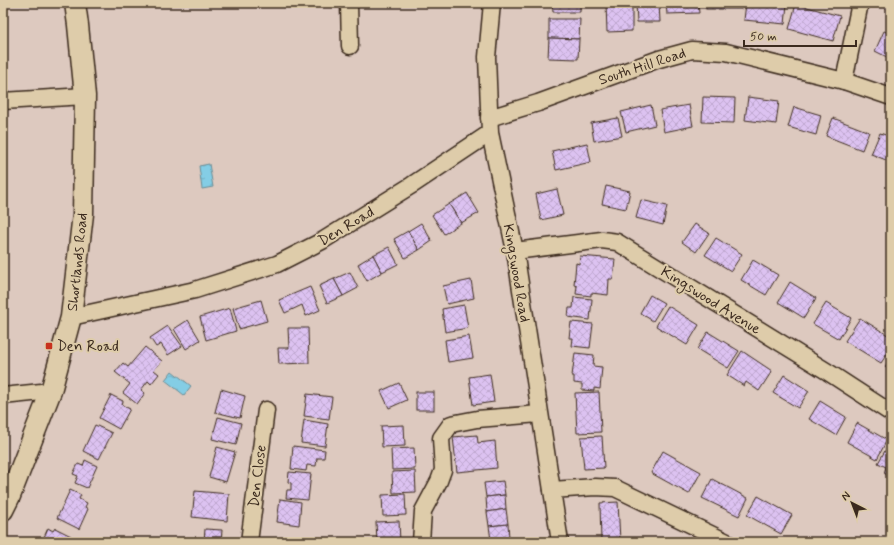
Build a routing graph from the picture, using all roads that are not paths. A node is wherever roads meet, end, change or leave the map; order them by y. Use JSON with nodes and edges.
{"nodes":[{"id":1,"x":75,"y":3,"type":"edge"},
{"id":2,"x":349,"y":3,"type":"edge"},
{"id":3,"x":492,"y":3,"type":"edge"},
{"id":4,"x":860,"y":3,"type":"edge"},
{"id":5,"x":350,"y":46,"type":"dead end"},
{"id":6,"x":844,"y":81,"type":"junction"},
{"id":7,"x":85,"y":96,"type":"junction"},
{"id":8,"x":891,"y":97,"type":"edge"},
{"id":9,"x":3,"y":101,"type":"edge"},
{"id":10,"x":490,"y":126,"type":"junction"},
{"id":11,"x":515,"y":251,"type":"junction"},
{"id":12,"x":71,"y":318,"type":"junction"},
{"id":13,"x":51,"y":391,"type":"junction"},
{"id":14,"x":3,"y":396,"type":"edge"},
{"id":15,"x":266,"y":410,"type":"dead end"},
{"id":16,"x":891,"y":413,"type":"edge"},
{"id":17,"x":539,"y":414,"type":"junction"},
{"id":18,"x":552,"y":490,"type":"junction"},
{"id":19,"x":3,"y":510,"type":"edge"},
{"id":20,"x":249,"y":542,"type":"edge"},
{"id":21,"x":421,"y":542,"type":"edge"},
{"id":22,"x":560,"y":542,"type":"edge"},
{"id":23,"x":728,"y":542,"type":"edge"}],
"edges":[{"from":1,"to":7,"type":"street","name":"Shortlands Road"},
{"from":2,"to":5,"type":"street"},
{"from":3,"to":10,"type":"street","name":"Kingswood Road"},
{"from":4,"to":6,"type":"street"},
{"from":6,"to":8,"type":"street","name":"South Hill Road"},
{"from":6,"to":10,"type":"street","name":"South Hill Road"},
{"from":7,"to":9,"type":"street"},
{"from":7,"to":12,"type":"street","name":"Shortlands Road"},
{"from":10,"to":11,"type":"street","name":"Kingswood Road"},
{"from":10,"to":12,"type":"street","name":"Den Road"},
{"from":11,"to":16,"type":"street","name":"Kingswood Avenue"},
{"from":11,"to":17,"type":"street","name":"Kingswood Road"},
{"from":12,"to":13,"type":"street","name":"Shortlands Road"},
{"from":13,"to":14,"type":"street"},
{"from":13,"to":19,"type":"street","name":"Shortlands Road"},
{"from":15,"to":20,"type":"street","name":"Den Close"},
{"from":17,"to":18,"type":"street","name":"Kingswood Road"},
{"from":17,"to":21,"type":"street"},
{"from":18,"to":22,"type":"street","name":"Kingswood Road"},
{"from":18,"to":23,"type":"street"}]}
